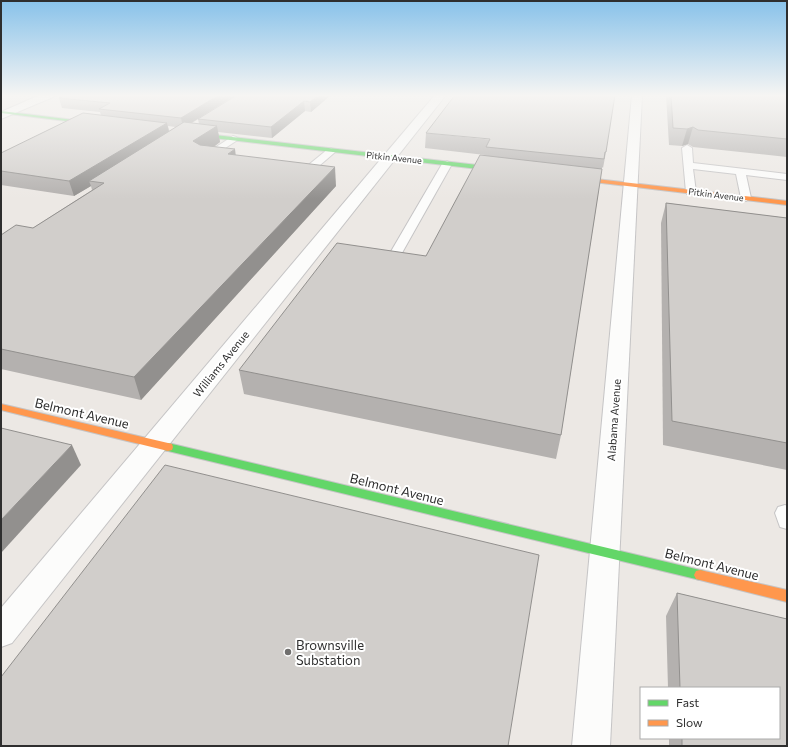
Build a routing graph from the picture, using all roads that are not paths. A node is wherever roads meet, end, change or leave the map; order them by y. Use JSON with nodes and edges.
{"nodes":[{"id":1,"x":189,"y":130,"type":"edge"},
{"id":2,"x":413,"y":130,"type":"edge"},
{"id":3,"x":635,"y":130,"type":"edge"},
{"id":4,"x":180,"y":135,"type":"joint"},
{"id":5,"x":233,"y":139,"type":"junction"},
{"id":6,"x":686,"y":148,"type":"edge"},
{"id":7,"x":332,"y":151,"type":"junction"},
{"id":8,"x":390,"y":157,"type":"junction"},
{"id":9,"x":218,"y":159,"type":"edge"},
{"id":10,"x":447,"y":164,"type":"junction"},
{"id":11,"x":688,"y":166,"type":"junction"},
{"id":12,"x":286,"y":167,"type":"edge"},
{"id":13,"x":510,"y":171,"type":"edge"},
{"id":14,"x":740,"y":171,"type":"junction"},
{"id":15,"x":558,"y":176,"type":"edge"},
{"id":16,"x":787,"y":177,"type":"edge"},
{"id":17,"x":632,"y":185,"type":"junction"},
{"id":18,"x":691,"y":192,"type":"junction"},
{"id":19,"x":746,"y":198,"type":"junction"},
{"id":20,"x":787,"y":203,"type":"edge"},
{"id":21,"x":392,"y":260,"type":"edge"},
{"id":22,"x":1,"y":407,"type":"edge"},
{"id":23,"x":155,"y":444,"type":"junction"},
{"id":24,"x":787,"y":514,"type":"edge"},
{"id":25,"x":787,"y":521,"type":"edge"},
{"id":26,"x":605,"y":552,"type":"junction"},
{"id":27,"x":787,"y":596,"type":"edge"},
{"id":28,"x":1,"y":632,"type":"edge"},
{"id":29,"x":591,"y":746,"type":"edge"}],
"edges":[{"from":1,"to":4,"type":"street"},
{"from":2,"to":8,"type":"street","name":"Williams Avenue"},
{"from":3,"to":17,"type":"street","name":"Alabama Avenue"},
{"from":4,"to":5,"type":"street","name":"Pitkin Avenue"},
{"from":5,"to":7,"type":"street","name":"Pitkin Avenue"},
{"from":5,"to":9,"type":"lane"},
{"from":6,"to":11,"type":"lane"},
{"from":7,"to":8,"type":"street","name":"Pitkin Avenue"},
{"from":7,"to":12,"type":"lane"},
{"from":8,"to":10,"type":"street","name":"Pitkin Avenue"},
{"from":8,"to":23,"type":"street","name":"Williams Avenue"},
{"from":10,"to":13,"type":"street","name":"Pitkin Avenue"},
{"from":10,"to":21,"type":"lane"},
{"from":11,"to":14,"type":"lane"},
{"from":11,"to":18,"type":"lane"},
{"from":14,"to":16,"type":"lane"},
{"from":14,"to":19,"type":"lane"},
{"from":15,"to":17,"type":"street","name":"Pitkin Avenue"},
{"from":17,"to":18,"type":"street","name":"Pitkin Avenue"},
{"from":17,"to":26,"type":"street","name":"Alabama Avenue"},
{"from":18,"to":19,"type":"street","name":"Pitkin Avenue"},
{"from":19,"to":20,"type":"street","name":"Pitkin Avenue"},
{"from":22,"to":23,"type":"street","name":"Belmont Avenue"},
{"from":23,"to":26,"type":"street","name":"Belmont Avenue"},
{"from":23,"to":28,"type":"street","name":"Williams Avenue"},
{"from":24,"to":25,"type":"lane"},
{"from":26,"to":27,"type":"street","name":"Belmont Avenue"},
{"from":26,"to":29,"type":"street","name":"Alabama Avenue"}]}
